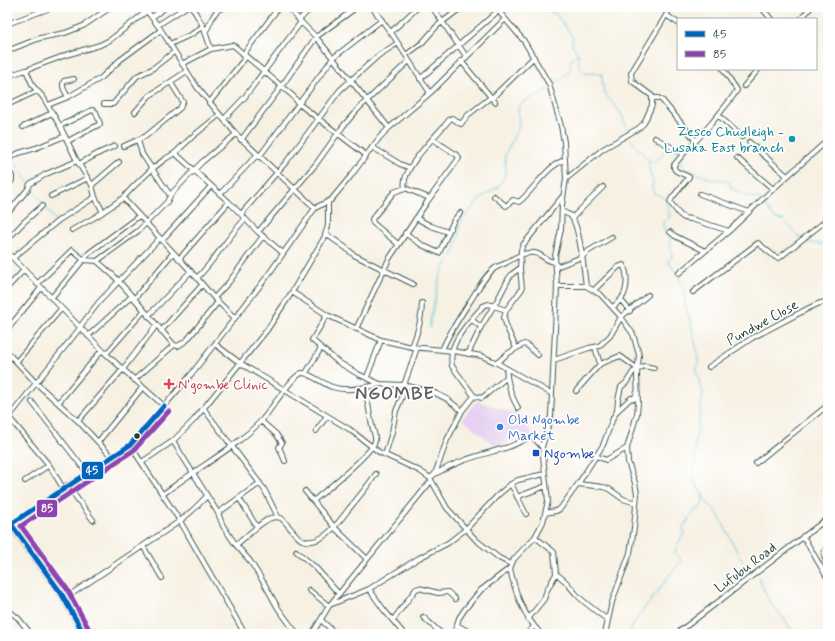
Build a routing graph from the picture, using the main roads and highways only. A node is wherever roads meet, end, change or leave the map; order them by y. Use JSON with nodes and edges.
{"nodes":[{"id":1,"x":9,"y":522,"type":"edge"},
{"id":2,"x":84,"y":634,"type":"edge"}],
"edges":[{"from":1,"to":2,"type":"main road"}]}
